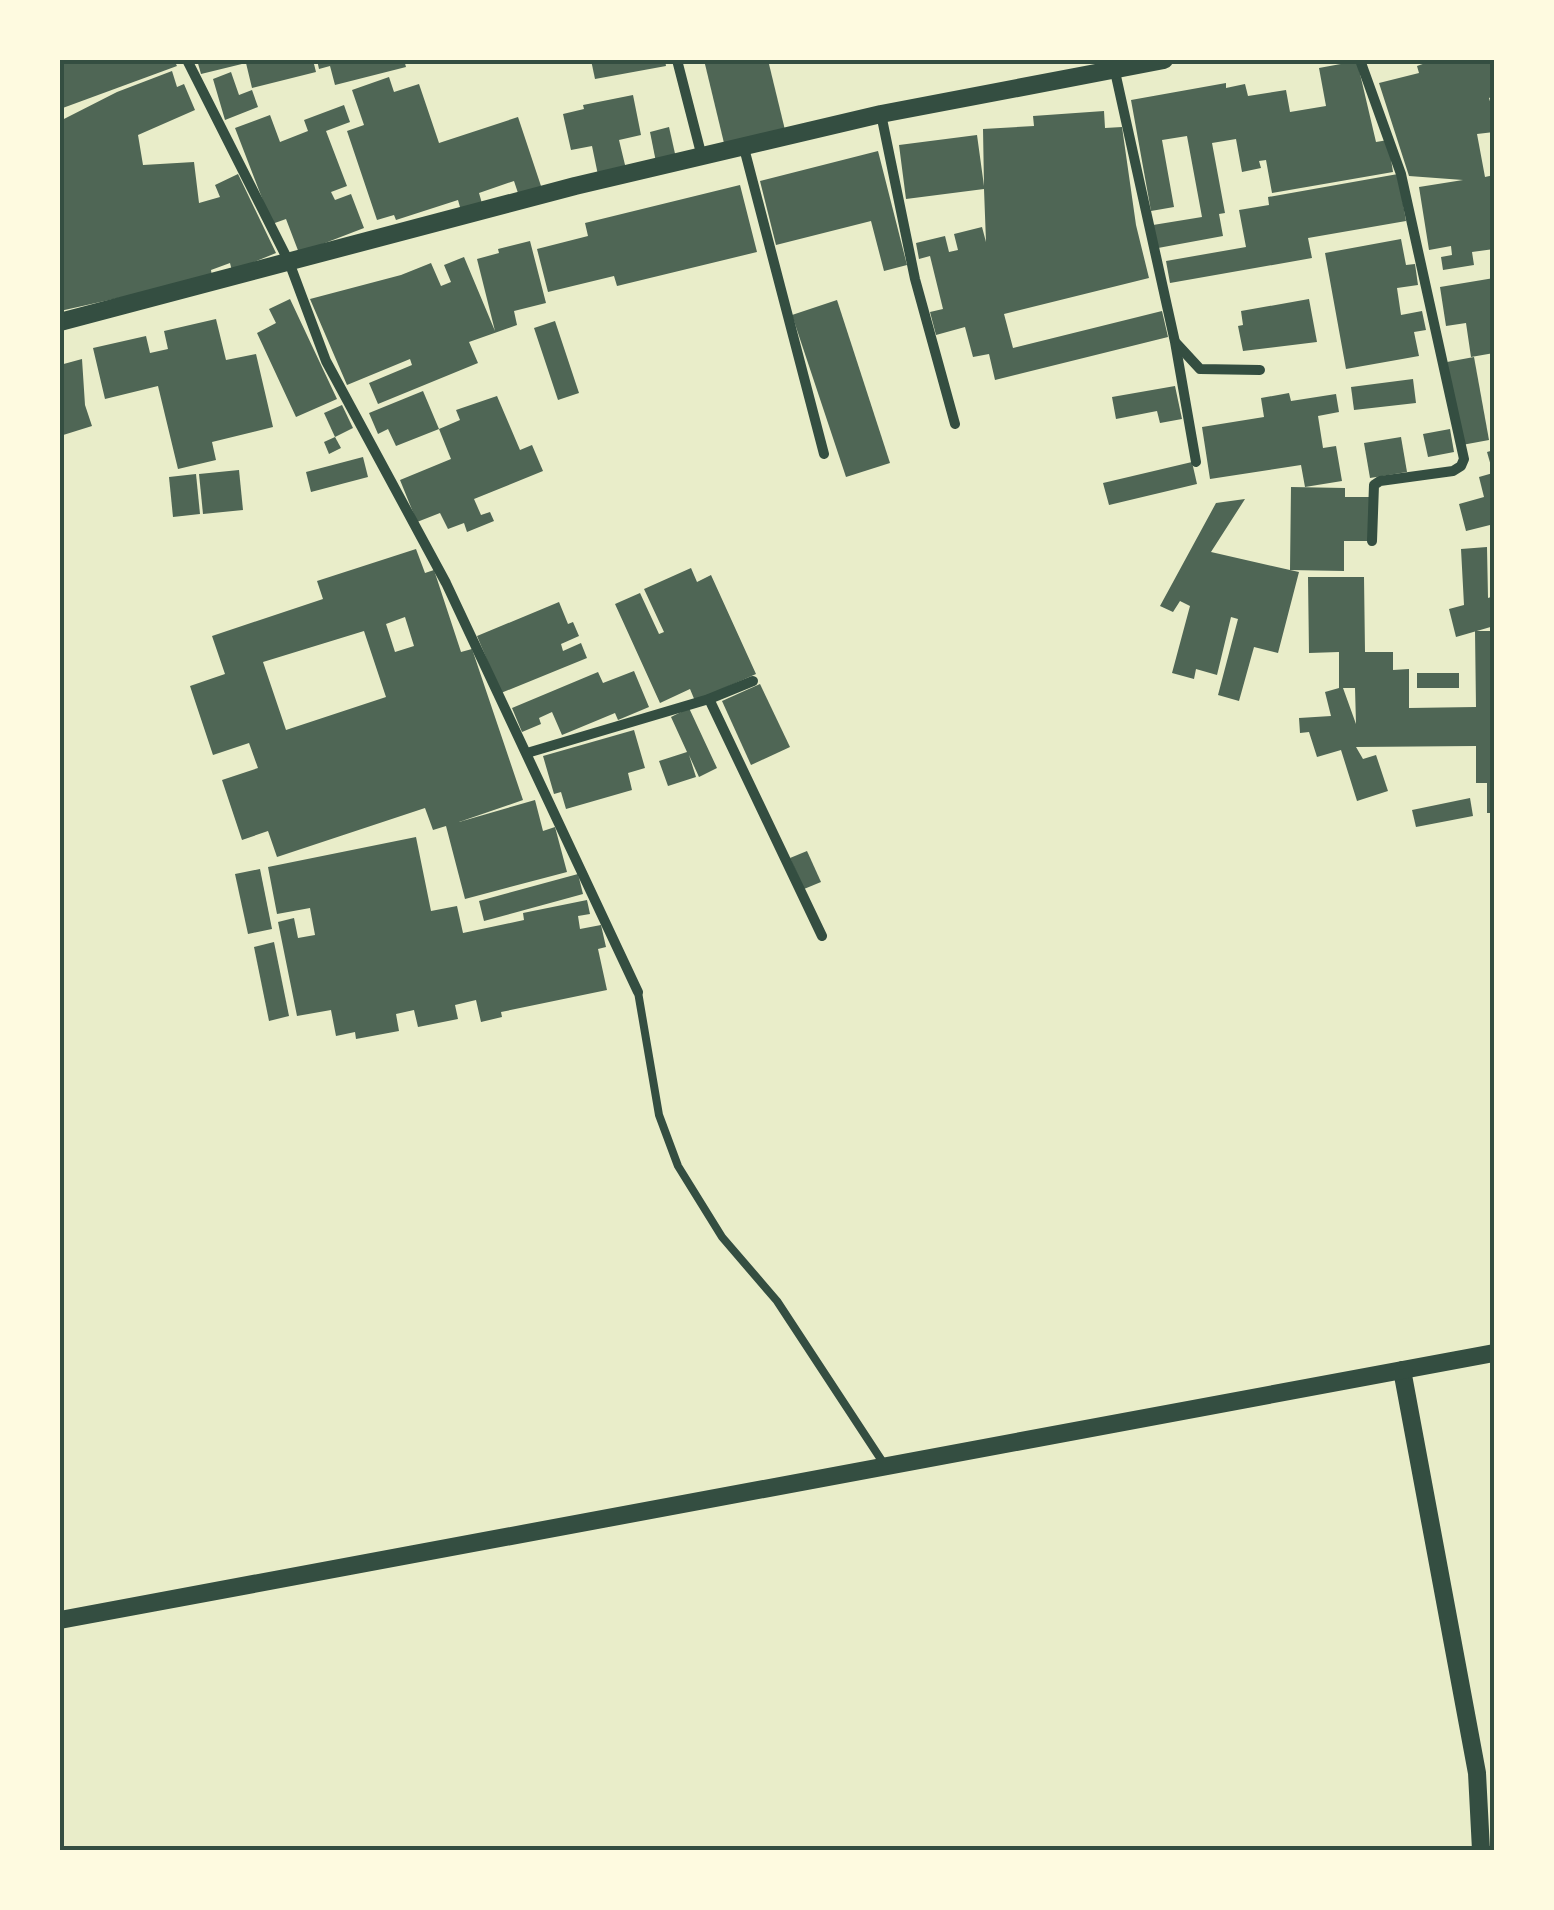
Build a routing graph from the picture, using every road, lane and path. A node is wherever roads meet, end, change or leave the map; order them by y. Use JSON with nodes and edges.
{"nodes":[{"id":1,"x":188,"y":60,"type":"edge"},
{"id":2,"x":677,"y":60,"type":"edge"},
{"id":3,"x":1164,"y":60,"type":"edge"},
{"id":4,"x":1360,"y":60,"type":"edge"},
{"id":5,"x":1114,"y":67,"type":"junction"},
{"id":6,"x":880,"y":114,"type":"junction"},
{"id":7,"x":744,"y":148,"type":"junction"},
{"id":8,"x":702,"y":157,"type":"junction"},
{"id":9,"x":289,"y":262,"type":"junction"},
{"id":10,"x":60,"y":322,"type":"edge"},
{"id":11,"x":1176,"y":342,"type":"junction"},
{"id":12,"x":1260,"y":370,"type":"dead end"},
{"id":13,"x":954,"y":424,"type":"dead end"},
{"id":14,"x":824,"y":454,"type":"dead end"},
{"id":15,"x":1196,"y":462,"type":"dead end"},
{"id":16,"x":1372,"y":541,"type":"dead end"},
{"id":17,"x":753,"y":681,"type":"dead end"},
{"id":18,"x":710,"y":699,"type":"junction"},
{"id":19,"x":527,"y":753,"type":"junction"},
{"id":20,"x":822,"y":936,"type":"dead end"},
{"id":21,"x":638,"y":992,"type":"joint"},
{"id":22,"x":1494,"y":1353,"type":"edge"},
{"id":23,"x":1402,"y":1370,"type":"junction"},
{"id":24,"x":887,"y":1469,"type":"junction"},
{"id":25,"x":60,"y":1620,"type":"edge"},
{"id":26,"x":1477,"y":1773,"type":"junction"},
{"id":27,"x":1494,"y":1782,"type":"edge"},
{"id":28,"x":1481,"y":1850,"type":"edge"}],
"edges":[{"from":1,"to":9,"type":"street"},
{"from":2,"to":8,"type":"street"},
{"from":3,"to":5,"type":"street"},
{"from":4,"to":16,"type":"street"},
{"from":5,"to":6,"type":"street"},
{"from":5,"to":11,"type":"street"},
{"from":6,"to":7,"type":"street"},
{"from":6,"to":13,"type":"street"},
{"from":7,"to":8,"type":"street"},
{"from":7,"to":14,"type":"street"},
{"from":8,"to":9,"type":"street"},
{"from":9,"to":10,"type":"street"},
{"from":9,"to":19,"type":"street"},
{"from":11,"to":12,"type":"street"},
{"from":11,"to":15,"type":"street"},
{"from":17,"to":18,"type":"street"},
{"from":18,"to":19,"type":"street"},
{"from":18,"to":20,"type":"street"},
{"from":19,"to":21,"type":"street"},
{"from":21,"to":24,"type":"lane"},
{"from":22,"to":23,"type":"street"},
{"from":23,"to":24,"type":"street"},
{"from":23,"to":26,"type":"street"},
{"from":24,"to":25,"type":"street"},
{"from":26,"to":27,"type":"lane"},
{"from":26,"to":28,"type":"street"}]}
